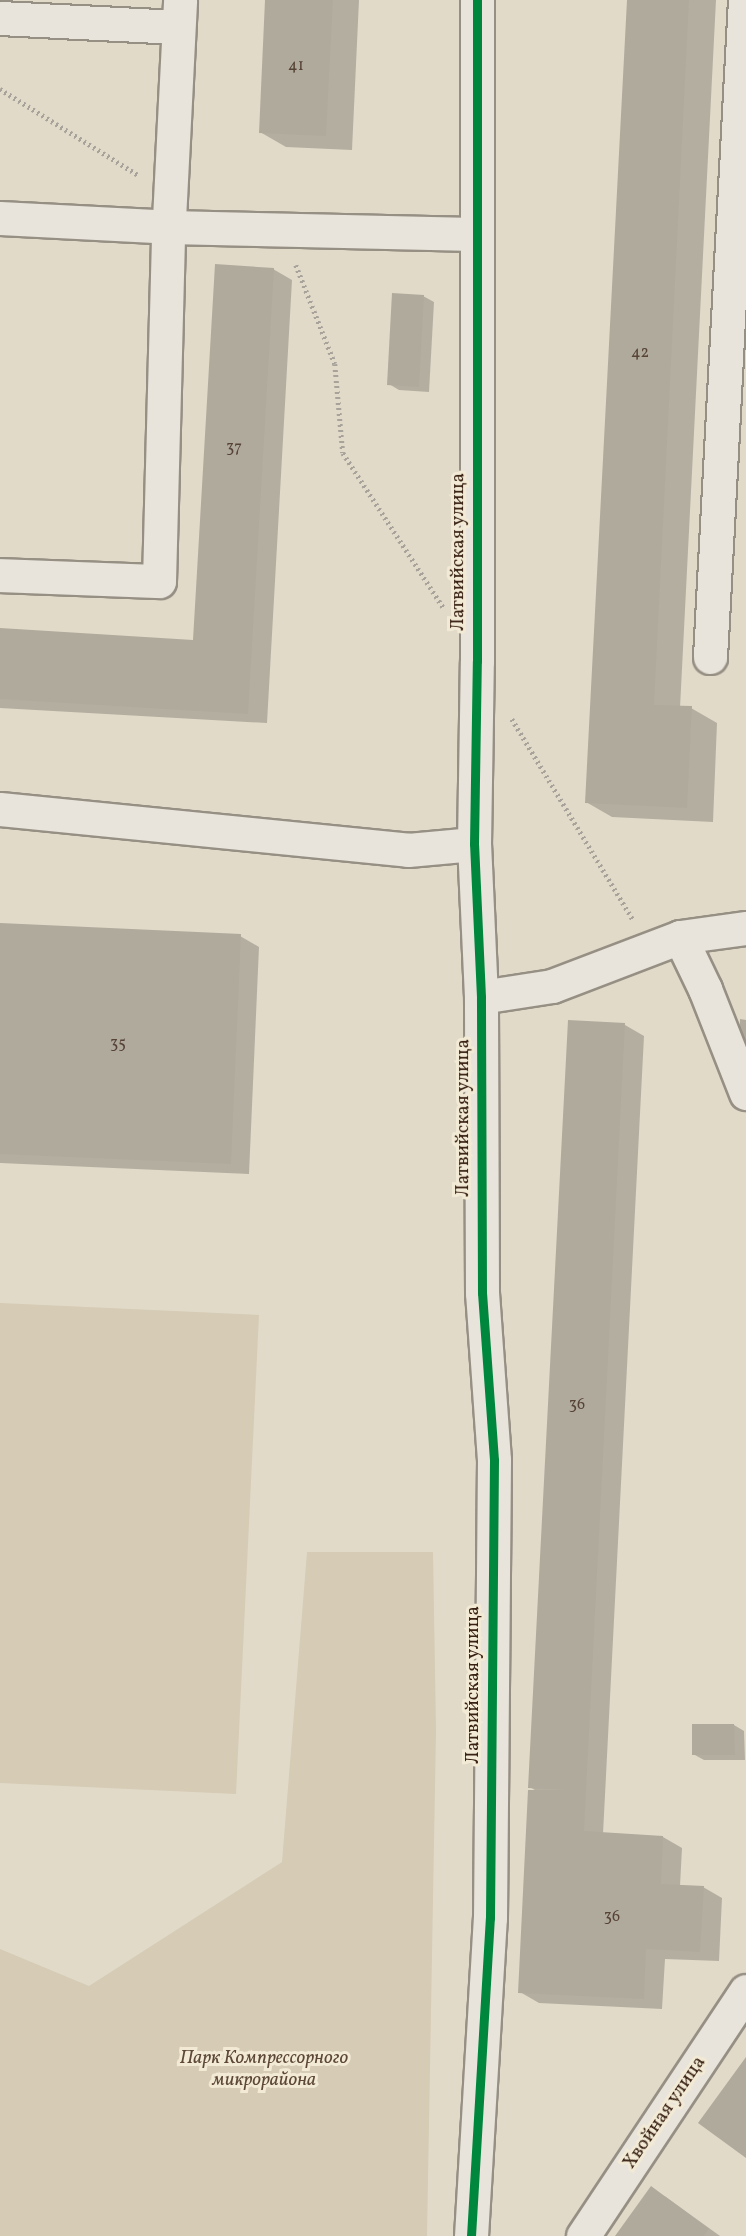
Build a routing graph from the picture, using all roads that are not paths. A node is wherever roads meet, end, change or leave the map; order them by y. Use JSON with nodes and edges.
{"nodes":[{"id":1,"x":477,"y":0,"type":"edge"},
{"id":2,"x":745,"y":0,"type":"edge"},
{"id":3,"x":112,"y":12,"type":"edge"},
{"id":4,"x":179,"y":14,"type":"edge"},
{"id":5,"x":0,"y":18,"type":"edge"},
{"id":6,"x":170,"y":212,"type":"junction"},
{"id":7,"x":0,"y":218,"type":"edge"},
{"id":8,"x":474,"y":234,"type":"junction"},
{"id":9,"x":0,"y":575,"type":"edge"},
{"id":10,"x":710,"y":657,"type":"dead end"},
{"id":11,"x":0,"y":808,"type":"edge"},
{"id":12,"x":474,"y":844,"type":"junction"},
{"id":13,"x":746,"y":928,"type":"edge"},
{"id":14,"x":665,"y":943,"type":"junction"},
{"id":15,"x":481,"y":997,"type":"junction"},
{"id":16,"x":746,"y":1093,"type":"edge"},
{"id":17,"x":746,"y":1991,"type":"edge"},
{"id":18,"x":471,"y":2236,"type":"edge"},
{"id":19,"x":583,"y":2236,"type":"edge"}],
"edges":[{"from":1,"to":8,"type":"street","name":"Латвийская улица"},
{"from":2,"to":10,"type":"street"},
{"from":3,"to":4,"type":"street"},
{"from":3,"to":5,"type":"street"},
{"from":4,"to":6,"type":"street"},
{"from":6,"to":7,"type":"street"},
{"from":6,"to":8,"type":"street"},
{"from":6,"to":9,"type":"street"},
{"from":8,"to":12,"type":"street","name":"Латвийская улица"},
{"from":11,"to":12,"type":"street"},
{"from":12,"to":15,"type":"street","name":"Латвийская улица"},
{"from":13,"to":14,"type":"street"},
{"from":14,"to":15,"type":"street"},
{"from":14,"to":16,"type":"street"},
{"from":15,"to":18,"type":"street","name":"Латвийская улица"},
{"from":17,"to":19,"type":"street","name":"Хвойная улица"}]}
